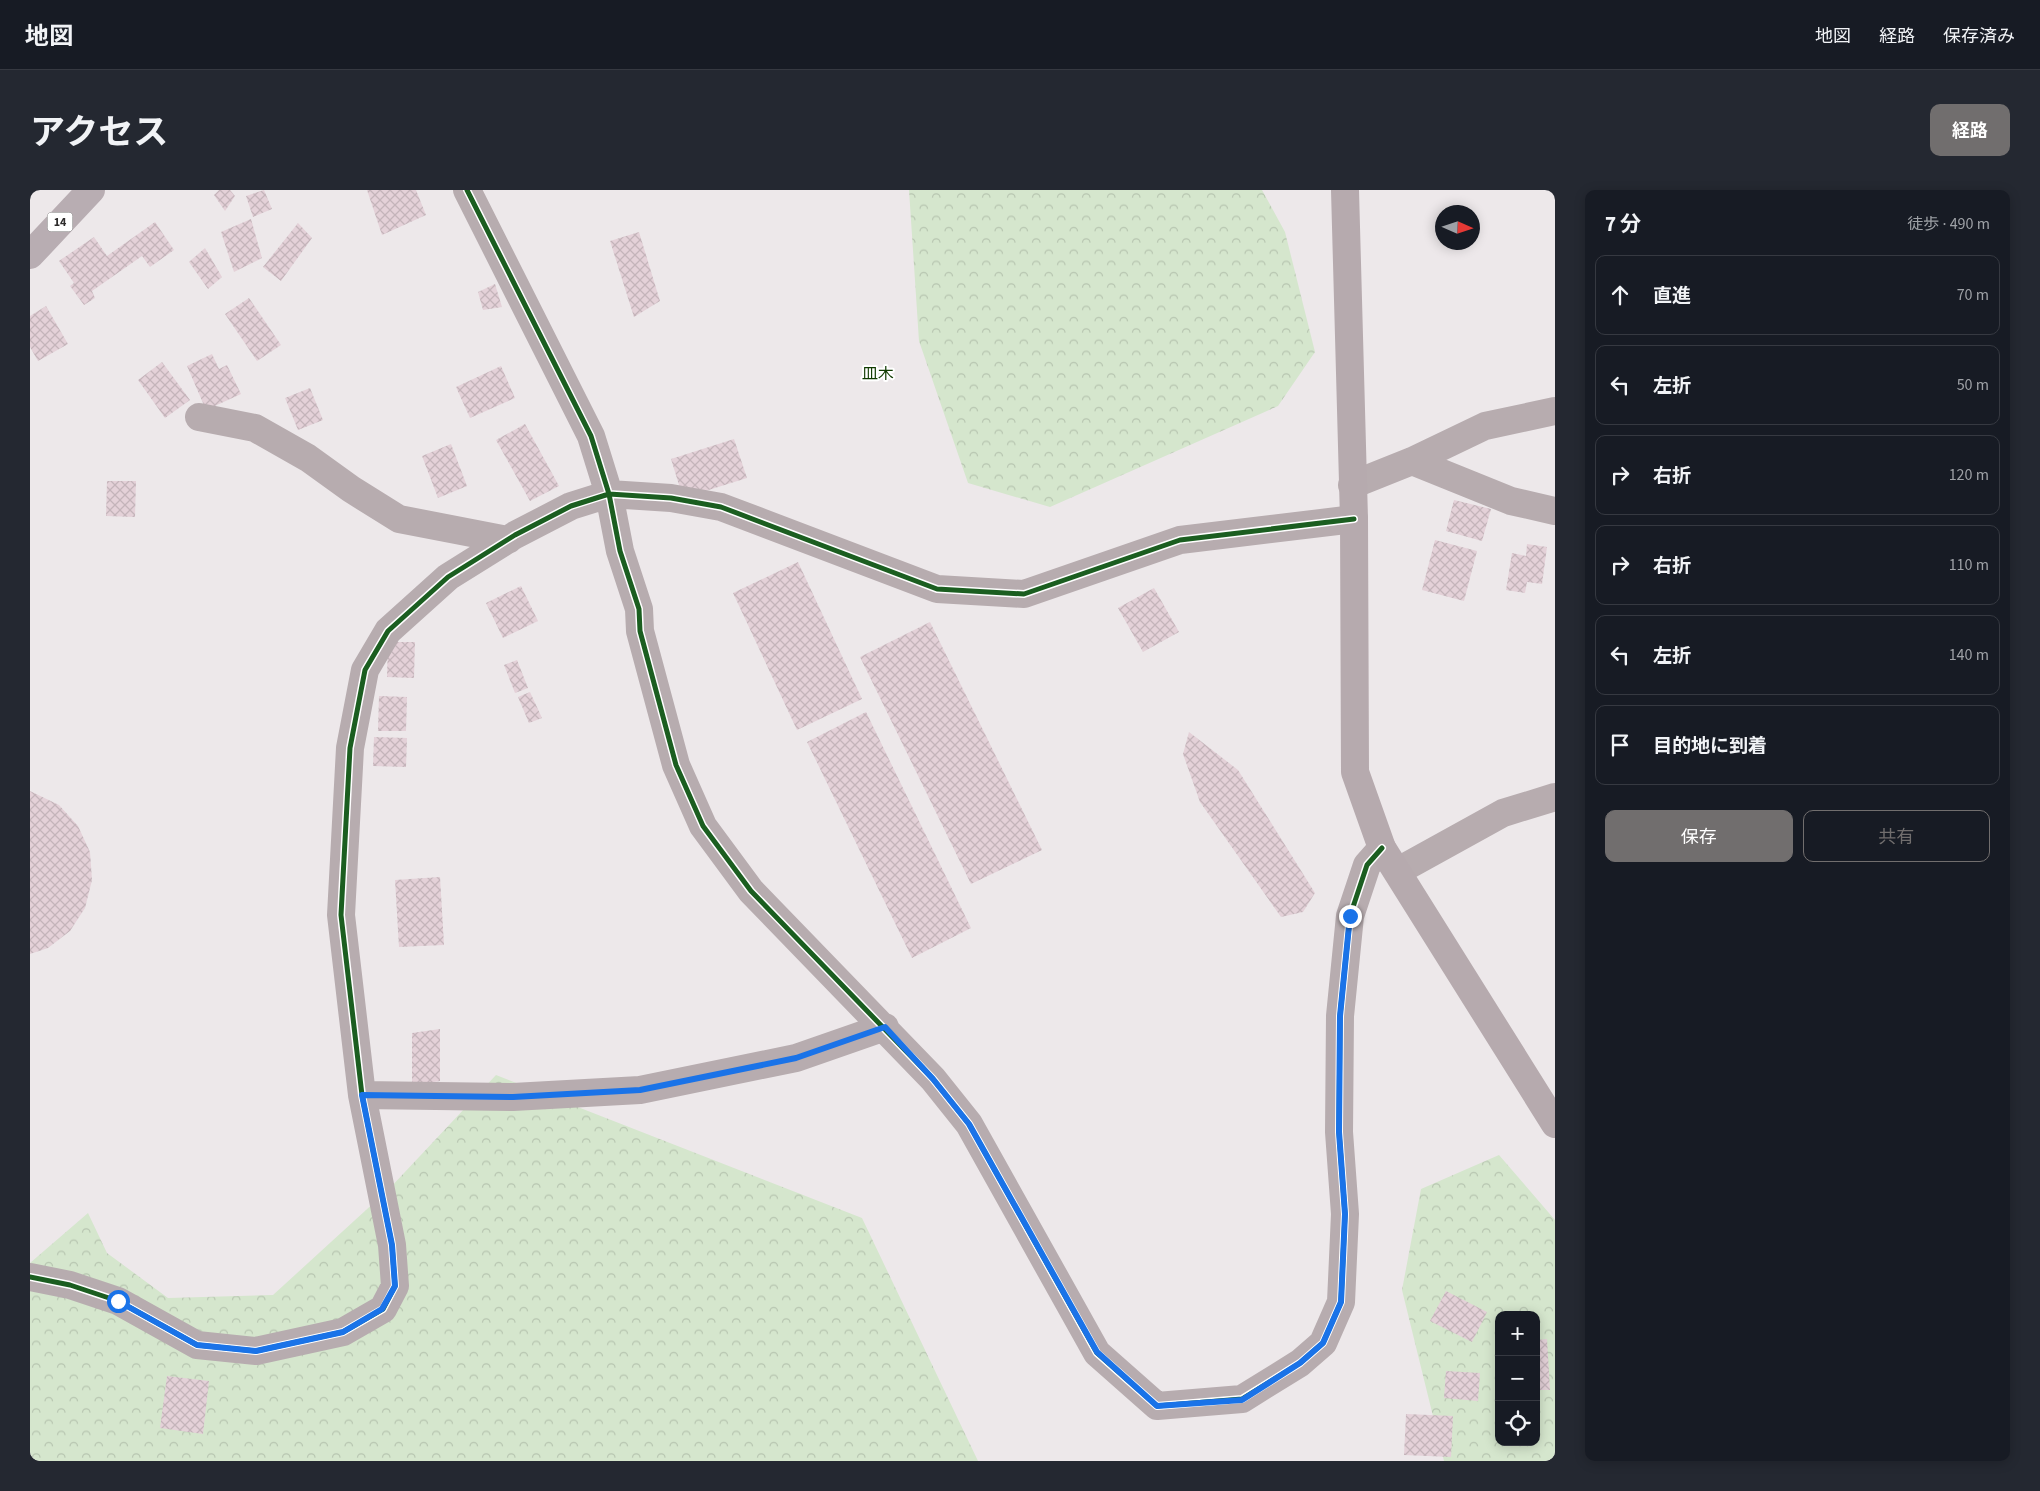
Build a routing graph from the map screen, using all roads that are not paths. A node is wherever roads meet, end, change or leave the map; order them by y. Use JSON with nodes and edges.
{"nodes":[{"id":1,"x":91,"y":190,"type":"edge"},
{"id":2,"x":467,"y":190,"type":"edge"},
{"id":3,"x":1345,"y":190,"type":"edge"},
{"id":4,"x":30,"y":255,"type":"edge"},
{"id":5,"x":1555,"y":411,"type":"edge"},
{"id":6,"x":199,"y":417,"type":"dead end"},
{"id":7,"x":1412,"y":461,"type":"junction"},
{"id":8,"x":1352,"y":485,"type":"junction"},
{"id":9,"x":609,"y":494,"type":"junction"},
{"id":10,"x":1555,"y":511,"type":"edge"},
{"id":11,"x":1354,"y":519,"type":"junction"},
{"id":12,"x":508,"y":540,"type":"junction"},
{"id":13,"x":1555,"y":797,"type":"edge"},
{"id":14,"x":1382,"y":848,"type":"junction"},
{"id":15,"x":1398,"y":872,"type":"junction"},
{"id":16,"x":885,"y":1027,"type":"junction"},
{"id":17,"x":362,"y":1095,"type":"junction"},
{"id":18,"x":1555,"y":1124,"type":"edge"},
{"id":19,"x":30,"y":1277,"type":"edge"}],
"edges":[{"from":1,"to":4,"type":"main road","number":"14"},
{"from":2,"to":9,"type":"street"},
{"from":3,"to":8,"type":"street"},
{"from":5,"to":7,"type":"street"},
{"from":6,"to":12,"type":"street"},
{"from":7,"to":8,"type":"street"},
{"from":7,"to":10,"type":"street"},
{"from":8,"to":11,"type":"street"},
{"from":9,"to":11,"type":"street"},
{"from":9,"to":12,"type":"street"},
{"from":9,"to":16,"type":"street"},
{"from":11,"to":14,"type":"street"},
{"from":12,"to":17,"type":"street"},
{"from":13,"to":15,"type":"street"},
{"from":14,"to":15,"type":"street"},
{"from":14,"to":16,"type":"street"},
{"from":15,"to":18,"type":"street"},
{"from":16,"to":17,"type":"street"},
{"from":17,"to":19,"type":"street"}]}
